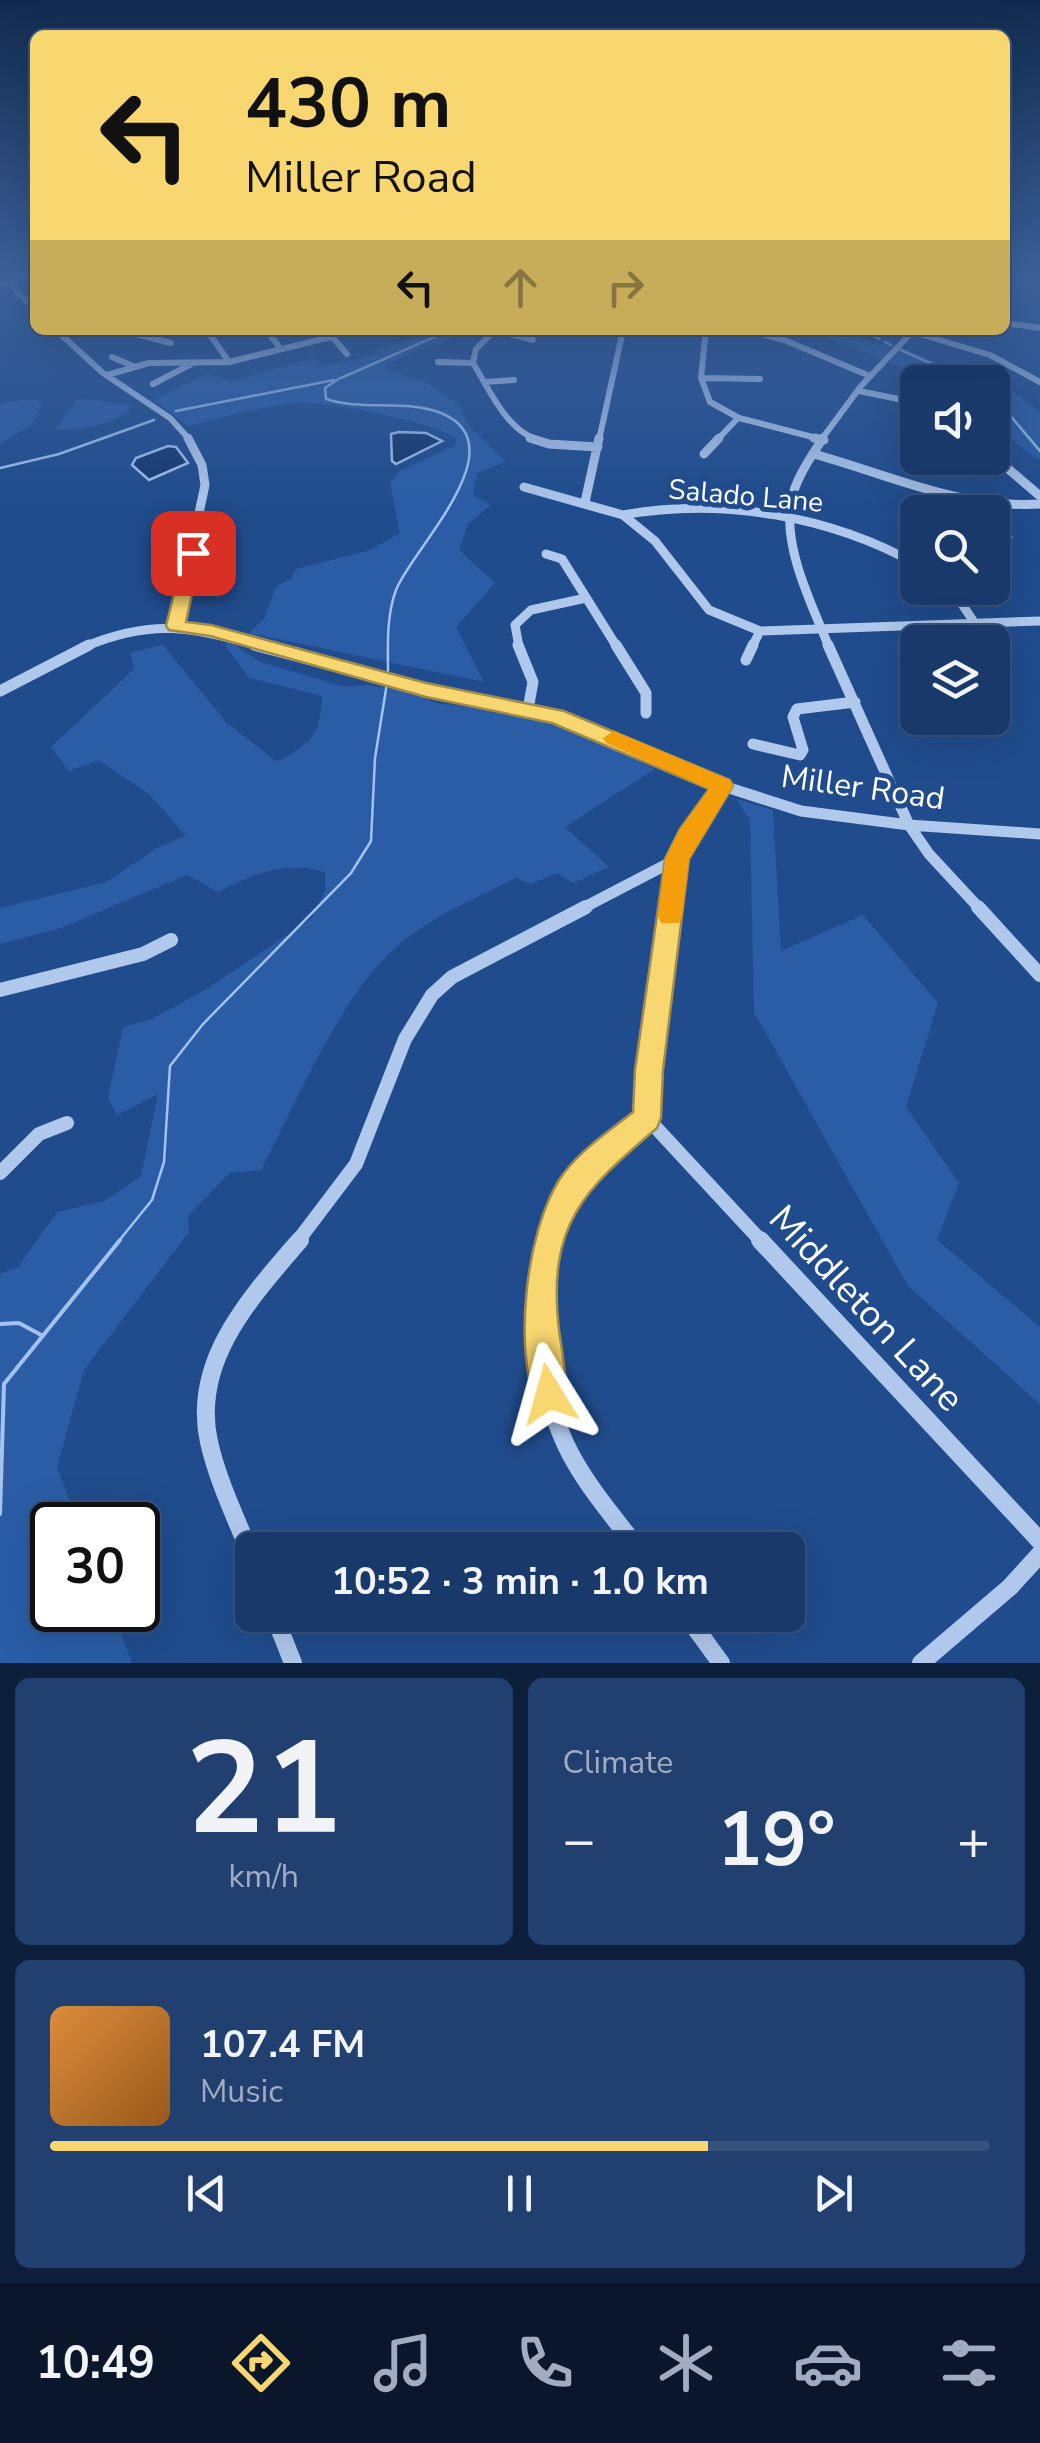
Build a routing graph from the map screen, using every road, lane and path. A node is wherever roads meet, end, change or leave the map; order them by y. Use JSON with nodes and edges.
{"nodes":[{"id":1,"x":83,"y":354,"type":"edge"},
{"id":2,"x":223,"y":354,"type":"edge"},
{"id":3,"x":260,"y":354,"type":"edge"},
{"id":4,"x":475,"y":354,"type":"edge"},
{"id":5,"x":618,"y":354,"type":"edge"},
{"id":6,"x":704,"y":354,"type":"edge"},
{"id":7,"x":817,"y":354,"type":"edge"},
{"id":8,"x":892,"y":354,"type":"edge"},
{"id":9,"x":986,"y":354,"type":"edge"},
{"id":10,"x":112,"y":357,"type":"dead end"},
{"id":11,"x":229,"y":362,"type":"junction"},
{"id":12,"x":438,"y":362,"type":"dead end"},
{"id":13,"x":473,"y":362,"type":"junction"},
{"id":14,"x":193,"y":363,"type":"junction"},
{"id":15,"x":133,"y":366,"type":"junction"},
{"id":16,"x":107,"y":375,"type":"junction"},
{"id":17,"x":870,"y":376,"type":"junction"},
{"id":18,"x":702,"y":378,"type":"junction"},
{"id":19,"x":760,"y":379,"type":"dead end"},
{"id":20,"x":514,"y":380,"type":"dead end"},
{"id":21,"x":485,"y":382,"type":"junction"},
{"id":22,"x":1040,"y":382,"type":"edge"},
{"id":23,"x":153,"y":384,"type":"dead end"},
{"id":24,"x":859,"y":391,"type":"junction"},
{"id":25,"x":900,"y":399,"type":"edge"},
{"id":26,"x":738,"y":418,"type":"junction"},
{"id":27,"x":824,"y":440,"type":"junction"},
{"id":28,"x":598,"y":447,"type":"junction"},
{"id":29,"x":704,"y":454,"type":"dead end"},
{"id":30,"x":814,"y":454,"type":"junction"},
{"id":31,"x":1010,"y":472,"type":"edge"},
{"id":32,"x":524,"y":487,"type":"dead end"},
{"id":33,"x":932,"y":495,"type":"edge"},
{"id":34,"x":1040,"y":500,"type":"edge"},
{"id":35,"x":585,"y":502,"type":"junction"},
{"id":36,"x":1010,"y":504,"type":"edge"},
{"id":37,"x":623,"y":516,"type":"junction"},
{"id":38,"x":789,"y":519,"type":"junction"},
{"id":39,"x":546,"y":554,"type":"dead end"},
{"id":40,"x":900,"y":556,"type":"edge"},
{"id":41,"x":586,"y":598,"type":"junction"},
{"id":42,"x":962,"y":605,"type":"edge"},
{"id":43,"x":1040,"y":620,"type":"edge"},
{"id":44,"x":974,"y":622,"type":"junction"},
{"id":45,"x":176,"y":626,"type":"junction"},
{"id":46,"x":760,"y":630,"type":"junction"},
{"id":47,"x":824,"y":631,"type":"junction"},
{"id":48,"x":746,"y":660,"type":"dead end"},
{"id":49,"x":0,"y":691,"type":"edge"},
{"id":50,"x":855,"y":702,"type":"junction"},
{"id":51,"x":528,"y":709,"type":"junction"},
{"id":52,"x":646,"y":713,"type":"dead end"},
{"id":53,"x":753,"y":744,"type":"dead end"},
{"id":54,"x":722,"y":786,"type":"junction"},
{"id":55,"x":909,"y":825,"type":"junction"},
{"id":56,"x":1040,"y":834,"type":"edge"},
{"id":57,"x":677,"y":859,"type":"junction"},
{"id":58,"x":171,"y":940,"type":"dead end"},
{"id":59,"x":1040,"y":975,"type":"edge"},
{"id":60,"x":0,"y":990,"type":"edge"},
{"id":61,"x":647,"y":1118,"type":"junction"},
{"id":62,"x":67,"y":1122,"type":"dead end"},
{"id":63,"x":0,"y":1173,"type":"edge"},
{"id":64,"x":243,"y":1532,"type":"edge"},
{"id":65,"x":626,"y":1532,"type":"edge"},
{"id":66,"x":1040,"y":1542,"type":"edge"},
{"id":67,"x":1040,"y":1554,"type":"edge"},
{"id":68,"x":281,"y":1632,"type":"edge"},
{"id":69,"x":698,"y":1632,"type":"edge"},
{"id":70,"x":293,"y":1663,"type":"edge"},
{"id":71,"x":721,"y":1663,"type":"edge"},
{"id":72,"x":921,"y":1663,"type":"edge"}],
"edges":[{"from":1,"to":16,"type":"street"},
{"from":2,"to":11,"type":"street"},
{"from":3,"to":11,"type":"street"},
{"from":4,"to":13,"type":"street"},
{"from":5,"to":28,"type":"street"},
{"from":6,"to":18,"type":"street"},
{"from":7,"to":17,"type":"street"},
{"from":8,"to":17,"type":"street"},
{"from":9,"to":22,"type":"street"},
{"from":10,"to":15,"type":"street"},
{"from":11,"to":14,"type":"street"},
{"from":12,"to":13,"type":"street"},
{"from":13,"to":21,"type":"street"},
{"from":14,"to":15,"type":"street"},
{"from":14,"to":23,"type":"street"},
{"from":15,"to":16,"type":"street"},
{"from":16,"to":45,"type":"street"},
{"from":17,"to":24,"type":"street"},
{"from":18,"to":19,"type":"street"},
{"from":18,"to":26,"type":"street"},
{"from":20,"to":21,"type":"street"},
{"from":21,"to":28,"type":"street"},
{"from":24,"to":25,"type":"street"},
{"from":24,"to":27,"type":"street"},
{"from":26,"to":27,"type":"street"},
{"from":26,"to":29,"type":"street"},
{"from":27,"to":30,"type":"street"},
{"from":28,"to":35,"type":"street"},
{"from":30,"to":33,"type":"street"},
{"from":30,"to":38,"type":"street"},
{"from":31,"to":34,"type":"street"},
{"from":32,"to":35,"type":"street"},
{"from":34,"to":36,"type":"street"},
{"from":35,"to":37,"type":"street"},
{"from":37,"to":38,"type":"street","name":"Salado Lane"},
{"from":37,"to":46,"type":"street"},
{"from":38,"to":40,"type":"street","name":"Salado Lane"},
{"from":38,"to":47,"type":"street"},
{"from":39,"to":41,"type":"street"},
{"from":41,"to":51,"type":"street"},
{"from":41,"to":52,"type":"street"},
{"from":42,"to":44,"type":"street"},
{"from":43,"to":44,"type":"street"},
{"from":44,"to":47,"type":"street"},
{"from":45,"to":49,"type":"street","name":"Miller Road"},
{"from":45,"to":51,"type":"street","name":"Miller Road"},
{"from":46,"to":47,"type":"street"},
{"from":46,"to":48,"type":"street"},
{"from":47,"to":50,"type":"street"},
{"from":50,"to":53,"type":"street"},
{"from":50,"to":55,"type":"street"},
{"from":51,"to":54,"type":"street","name":"Miller Road"},
{"from":54,"to":55,"type":"street","name":"Miller Road"},
{"from":54,"to":57,"type":"street"},
{"from":55,"to":56,"type":"street","name":"Miller Road"},
{"from":55,"to":59,"type":"street"},
{"from":57,"to":61,"type":"street"},
{"from":57,"to":64,"type":"street"},
{"from":58,"to":60,"type":"street"},
{"from":61,"to":65,"type":"street"},
{"from":61,"to":66,"type":"street","name":"Middleton Lane"},
{"from":62,"to":63,"type":"street"},
{"from":67,"to":72,"type":"street"},
{"from":68,"to":70,"type":"street"},
{"from":69,"to":71,"type":"street"}]}
